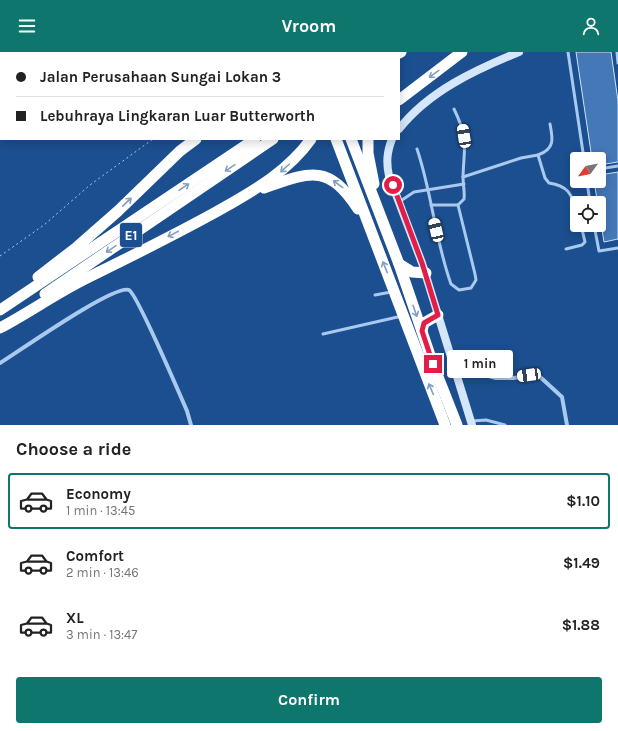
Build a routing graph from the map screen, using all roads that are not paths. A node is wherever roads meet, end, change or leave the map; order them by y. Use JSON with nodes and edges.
{"nodes":[{"id":1,"x":462,"y":52,"type":"edge"},
{"id":2,"x":519,"y":52,"type":"edge"},
{"id":3,"x":568,"y":52,"type":"edge"},
{"id":4,"x":616,"y":52,"type":"edge"},
{"id":5,"x":618,"y":63,"type":"edge"},
{"id":6,"x":401,"y":98,"type":"edge"},
{"id":7,"x":454,"y":109,"type":"dead end"},
{"id":8,"x":550,"y":124,"type":"dead end"},
{"id":9,"x":400,"y":128,"type":"edge"},
{"id":10,"x":195,"y":140,"type":"edge"},
{"id":11,"x":270,"y":140,"type":"edge"},
{"id":12,"x":310,"y":140,"type":"edge"},
{"id":13,"x":336,"y":140,"type":"edge"},
{"id":14,"x":351,"y":140,"type":"edge"},
{"id":15,"x":368,"y":140,"type":"edge"},
{"id":16,"x":392,"y":140,"type":"edge"},
{"id":17,"x":259,"y":143,"type":"edge"},
{"id":18,"x":418,"y":149,"type":"dead end"},
{"id":19,"x":583,"y":152,"type":"edge"},
{"id":20,"x":538,"y":155,"type":"junction"},
{"id":21,"x":618,"y":166,"type":"edge"},
{"id":22,"x":606,"y":168,"type":"edge"},
{"id":23,"x":463,"y":177,"type":"junction"},
{"id":24,"x":464,"y":184,"type":"junction"},
{"id":25,"x":428,"y":190,"type":"junction"},
{"id":26,"x":252,"y":192,"type":"junction"},
{"id":27,"x":570,"y":196,"type":"edge"},
{"id":28,"x":399,"y":202,"type":"junction"},
{"id":29,"x":431,"y":205,"type":"junction"},
{"id":30,"x":458,"y":205,"type":"junction"},
{"id":31,"x":381,"y":214,"type":"junction"},
{"id":32,"x":369,"y":226,"type":"junction"},
{"id":33,"x":583,"y":232,"type":"edge"},
{"id":34,"x":595,"y":232,"type":"edge"},
{"id":35,"x":618,"y":248,"type":"edge"},
{"id":36,"x":566,"y":249,"type":"dead end"},
{"id":37,"x":399,"y":264,"type":"junction"},
{"id":38,"x":424,"y":268,"type":"junction"},
{"id":39,"x":395,"y":292,"type":"junction"},
{"id":40,"x":376,"y":296,"type":"dead end"},
{"id":41,"x":0,"y":307,"type":"edge"},
{"id":42,"x":0,"y":310,"type":"edge"},
{"id":43,"x":438,"y":315,"type":"junction"},
{"id":44,"x":404,"y":316,"type":"junction"},
{"id":45,"x":0,"y":325,"type":"edge"},
{"id":46,"x":0,"y":328,"type":"edge"},
{"id":47,"x":422,"y":331,"type":"junction"},
{"id":48,"x":323,"y":334,"type":"dead end"},
{"id":49,"x":0,"y":363,"type":"edge"},
{"id":50,"x":456,"y":372,"type":"junction"},
{"id":51,"x":471,"y":423,"type":"edge"},
{"id":52,"x":191,"y":425,"type":"edge"},
{"id":53,"x":445,"y":425,"type":"edge"},
{"id":54,"x":457,"y":425,"type":"edge"},
{"id":55,"x":505,"y":425,"type":"edge"},
{"id":56,"x":566,"y":425,"type":"edge"}],
"edges":[{"from":1,"to":6,"type":"highway","one_way":true},
{"from":2,"to":9,"type":"main road"},
{"from":3,"to":19,"type":"lane"},
{"from":4,"to":5,"type":"lane"},
{"from":7,"to":23,"type":"lane"},
{"from":8,"to":20,"type":"lane"},
{"from":41,"to":10,"type":"highway","one_way":true},
{"from":11,"to":17,"type":"highway","number":"E1"},
{"from":12,"to":26,"type":"highway","one_way":true},
{"from":13,"to":32,"type":"highway"},
{"from":14,"to":31,"type":"highway"},
{"from":15,"to":31,"type":"highway"},
{"from":16,"to":28,"type":"main road"},
{"from":42,"to":17,"type":"highway","number":"E1","one_way":true},
{"from":17,"to":45,"type":"highway","number":"E1","one_way":true},
{"from":18,"to":25,"type":"lane"},
{"from":20,"to":23,"type":"lane"},
{"from":20,"to":27,"type":"lane"},
{"from":21,"to":22,"type":"lane"},
{"from":23,"to":24,"type":"lane"},
{"from":24,"to":25,"type":"lane"},
{"from":24,"to":30,"type":"lane"},
{"from":25,"to":28,"type":"lane"},
{"from":25,"to":29,"type":"lane"},
{"from":32,"to":26,"type":"highway","one_way":true},
{"from":26,"to":46,"type":"highway","one_way":true},
{"from":28,"to":38,"type":"main road"},
{"from":29,"to":30,"type":"lane"},
{"from":29,"to":30,"type":"lane"},
{"from":31,"to":37,"type":"highway"},
{"from":39,"to":32,"type":"highway","one_way":true},
{"from":33,"to":36,"type":"lane"},
{"from":34,"to":35,"type":"lane"},
{"from":37,"to":38,"type":"highway"},
{"from":37,"to":47,"type":"highway","one_way":true},
{"from":38,"to":43,"type":"main road"},
{"from":39,"to":40,"type":"lane"},
{"from":39,"to":44,"type":"highway"},
{"from":43,"to":47,"type":"highway"},
{"from":43,"to":50,"type":"main road"},
{"from":44,"to":48,"type":"lane"},
{"from":53,"to":44,"type":"highway","one_way":true},
{"from":47,"to":54,"type":"highway"},
{"from":49,"to":52,"type":"street"},
{"from":50,"to":51,"type":"main road"},
{"from":50,"to":56,"type":"street"},
{"from":51,"to":55,"type":"lane"}]}
